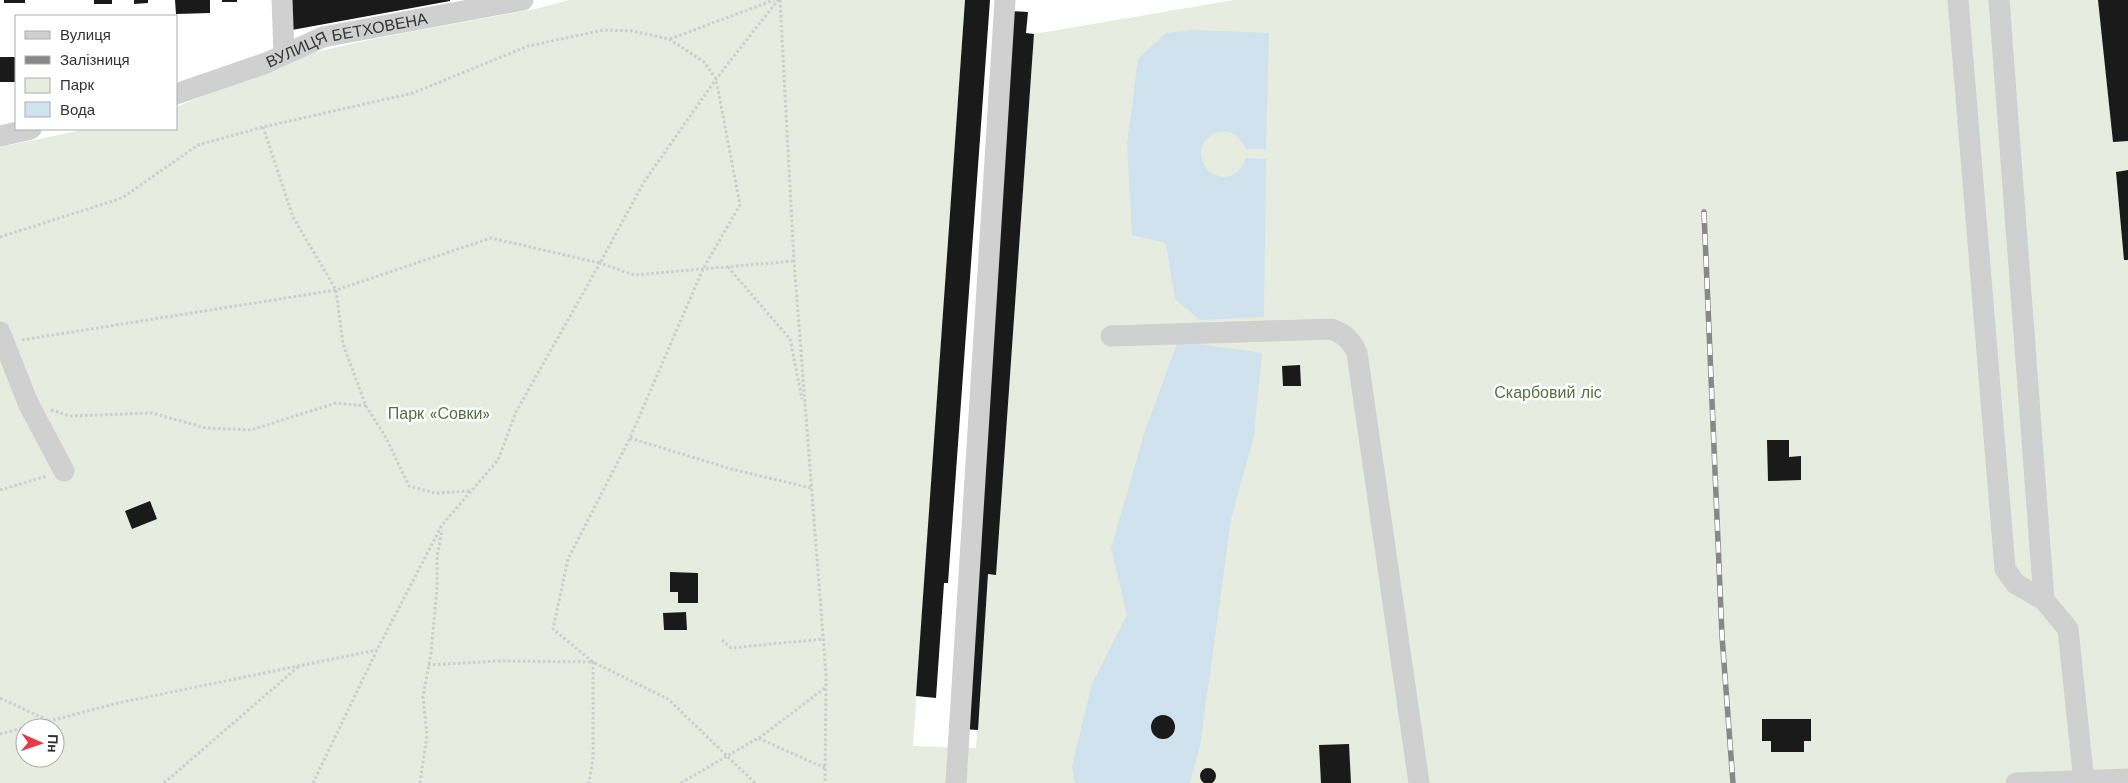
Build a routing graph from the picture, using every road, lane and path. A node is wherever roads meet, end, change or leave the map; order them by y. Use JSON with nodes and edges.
{"nodes":[{"id":1,"x":282,"y":0,"type":"edge"},
{"id":2,"x":523,"y":0,"type":"edge"},
{"id":3,"x":777,"y":0,"type":"edge"},
{"id":4,"x":1005,"y":0,"type":"edge"},
{"id":5,"x":1958,"y":0,"type":"edge"},
{"id":6,"x":1999,"y":0,"type":"edge"},
{"id":7,"x":669,"y":39,"type":"junction"},
{"id":8,"x":284,"y":54,"type":"junction"},
{"id":9,"x":716,"y":79,"type":"junction"},
{"id":10,"x":178,"y":93,"type":"edge"},
{"id":11,"x":263,"y":127,"type":"junction"},
{"id":12,"x":27,"y":130,"type":"edge"},
{"id":13,"x":0,"y":136,"type":"edge"},
{"id":14,"x":0,"y":237,"type":"edge"},
{"id":15,"x":794,"y":261,"type":"junction"},
{"id":16,"x":600,"y":263,"type":"junction"},
{"id":17,"x":728,"y":266,"type":"junction"},
{"id":18,"x":702,"y":269,"type":"junction"},
{"id":19,"x":336,"y":290,"type":"junction"},
{"id":20,"x":1111,"y":336,"type":"dead end"},
{"id":21,"x":2,"y":338,"type":"edge"},
{"id":22,"x":28,"y":403,"type":"junction"},
{"id":23,"x":366,"y":406,"type":"junction"},
{"id":24,"x":805,"y":414,"type":"junction"},
{"id":25,"x":630,"y":438,"type":"junction"},
{"id":26,"x":64,"y":471,"type":"joint"},
{"id":27,"x":811,"y":488,"type":"junction"},
{"id":28,"x":0,"y":490,"type":"edge"},
{"id":29,"x":472,"y":491,"type":"junction"},
{"id":30,"x":442,"y":526,"type":"junction"},
{"id":31,"x":2044,"y":600,"type":"junction"},
{"id":32,"x":823,"y":639,"type":"junction"},
{"id":33,"x":722,"y":640,"type":"dead end"},
{"id":34,"x":377,"y":650,"type":"junction"},
{"id":35,"x":593,"y":662,"type":"junction"},
{"id":36,"x":428,"y":665,"type":"junction"},
{"id":37,"x":299,"y":666,"type":"junction"},
{"id":38,"x":825,"y":688,"type":"junction"},
{"id":39,"x":0,"y":698,"type":"edge"},
{"id":40,"x":43,"y":718,"type":"edge"},
{"id":41,"x":61,"y":718,"type":"edge"},
{"id":42,"x":15,"y":730,"type":"edge"},
{"id":43,"x":0,"y":734,"type":"edge"},
{"id":44,"x":758,"y":738,"type":"junction"},
{"id":45,"x":728,"y":757,"type":"junction"},
{"id":46,"x":825,"y":768,"type":"junction"},
{"id":47,"x":2128,"y":779,"type":"edge"},
{"id":48,"x":2084,"y":782,"type":"junction"},
{"id":49,"x":164,"y":783,"type":"edge"},
{"id":50,"x":313,"y":783,"type":"edge"},
{"id":51,"x":420,"y":783,"type":"edge"},
{"id":52,"x":589,"y":783,"type":"edge"},
{"id":53,"x":681,"y":783,"type":"edge"},
{"id":54,"x":755,"y":783,"type":"edge"},
{"id":55,"x":825,"y":783,"type":"edge"},
{"id":56,"x":956,"y":783,"type":"edge"},
{"id":57,"x":1419,"y":783,"type":"edge"},
{"id":58,"x":2016,"y":783,"type":"edge"}],
"edges":[{"from":1,"to":8,"type":"street"},
{"from":2,"to":8,"type":"street","name":"ВУЛИЦЯ БЕТХОВЕНА"},
{"from":3,"to":7,"type":"path"},
{"from":3,"to":9,"type":"path"},
{"from":3,"to":15,"type":"path"},
{"from":4,"to":56,"type":"street"},
{"from":5,"to":31,"type":"street"},
{"from":6,"to":31,"type":"street"},
{"from":7,"to":9,"type":"path"},
{"from":7,"to":11,"type":"path"},
{"from":8,"to":10,"type":"street","name":"ВУЛИЦЯ БЕТХОВЕНА"},
{"from":9,"to":16,"type":"path"},
{"from":9,"to":18,"type":"path"},
{"from":11,"to":14,"type":"path"},
{"from":11,"to":19,"type":"path"},
{"from":12,"to":13,"type":"street"},
{"from":15,"to":17,"type":"path"},
{"from":15,"to":24,"type":"path"},
{"from":16,"to":18,"type":"path"},
{"from":16,"to":19,"type":"path"},
{"from":16,"to":29,"type":"path"},
{"from":17,"to":18,"type":"path"},
{"from":17,"to":24,"type":"path"},
{"from":18,"to":25,"type":"path"},
{"from":19,"to":21,"type":"path"},
{"from":19,"to":23,"type":"path"},
{"from":20,"to":57,"type":"street"},
{"from":21,"to":22,"type":"street"},
{"from":22,"to":23,"type":"path"},
{"from":22,"to":26,"type":"street"},
{"from":23,"to":29,"type":"path"},
{"from":24,"to":27,"type":"path"},
{"from":25,"to":27,"type":"path"},
{"from":25,"to":35,"type":"path"},
{"from":26,"to":28,"type":"path"},
{"from":27,"to":32,"type":"path"},
{"from":29,"to":30,"type":"path"},
{"from":30,"to":34,"type":"path"},
{"from":30,"to":36,"type":"path"},
{"from":31,"to":48,"type":"street"},
{"from":32,"to":33,"type":"path"},
{"from":32,"to":38,"type":"path"},
{"from":34,"to":37,"type":"path"},
{"from":34,"to":50,"type":"path"},
{"from":35,"to":36,"type":"path"},
{"from":35,"to":45,"type":"path"},
{"from":35,"to":52,"type":"path"},
{"from":36,"to":51,"type":"path"},
{"from":37,"to":41,"type":"path"},
{"from":37,"to":49,"type":"path"},
{"from":38,"to":44,"type":"path"},
{"from":38,"to":46,"type":"path"},
{"from":39,"to":40,"type":"path"},
{"from":42,"to":43,"type":"path"},
{"from":44,"to":45,"type":"path"},
{"from":44,"to":46,"type":"path"},
{"from":45,"to":53,"type":"path"},
{"from":45,"to":54,"type":"path"},
{"from":46,"to":55,"type":"path"},
{"from":47,"to":48,"type":"street"},
{"from":48,"to":58,"type":"street"}]}
